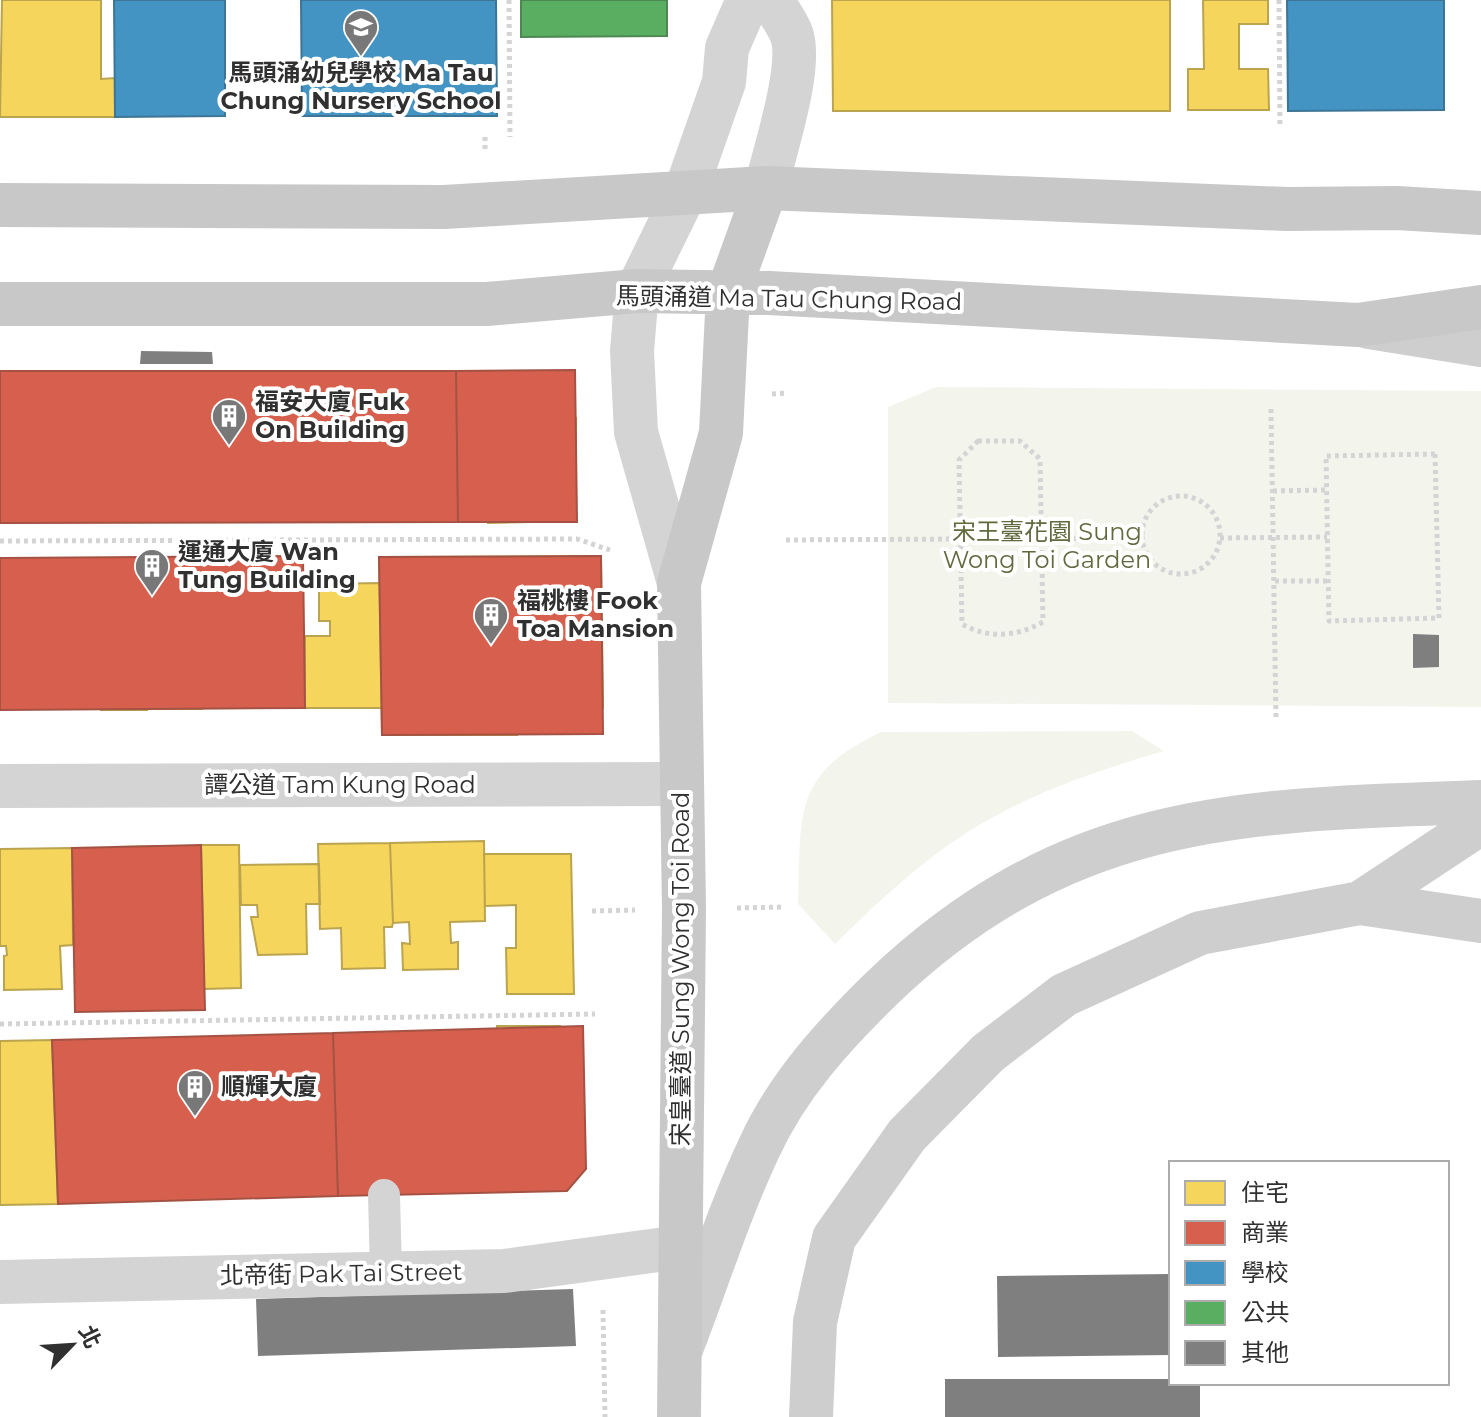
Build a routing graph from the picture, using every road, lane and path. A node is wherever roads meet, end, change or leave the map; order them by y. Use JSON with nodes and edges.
{"nodes":[{"id":1,"x":509,"y":0,"type":"edge"},
{"id":2,"x":748,"y":0,"type":"edge"},
{"id":3,"x":771,"y":0,"type":"edge"},
{"id":4,"x":1279,"y":0,"type":"edge"},
{"id":5,"x":1280,"y":127,"type":"dead end"},
{"id":6,"x":510,"y":137,"type":"dead end"},
{"id":7,"x":766,"y":188,"type":"junction"},
{"id":8,"x":685,"y":193,"type":"junction"},
{"id":9,"x":0,"y":205,"type":"edge"},
{"id":10,"x":1478,"y":210,"type":"edge"},
{"id":11,"x":637,"y":291,"type":"junction"},
{"id":12,"x":728,"y":293,"type":"junction"},
{"id":13,"x":0,"y":304,"type":"edge"},
{"id":14,"x":1481,"y":307,"type":"edge"},
{"id":15,"x":1358,"y":325,"type":"junction"},
{"id":16,"x":1481,"y":345,"type":"edge"},
{"id":17,"x":1271,"y":409,"type":"dead end"},
{"id":18,"x":1326,"y":490,"type":"junction"},
{"id":19,"x":1273,"y":491,"type":"junction"},
{"id":20,"x":1327,"y":537,"type":"junction"},
{"id":21,"x":1142,"y":538,"type":"junction"},
{"id":22,"x":1220,"y":538,"type":"junction"},
{"id":23,"x":961,"y":539,"type":"junction"},
{"id":24,"x":1041,"y":539,"type":"junction"},
{"id":25,"x":786,"y":540,"type":"dead end"},
{"id":26,"x":0,"y":541,"type":"edge"},
{"id":27,"x":610,"y":550,"type":"dead end"},
{"id":28,"x":1275,"y":581,"type":"junction"},
{"id":29,"x":1328,"y":581,"type":"junction"},
{"id":30,"x":679,"y":583,"type":"junction"},
{"id":31,"x":1276,"y":720,"type":"dead end"},
{"id":32,"x":681,"y":784,"type":"junction"},
{"id":33,"x":0,"y":786,"type":"edge"},
{"id":34,"x":1481,"y":802,"type":"edge"},
{"id":35,"x":1481,"y":823,"type":"edge"},
{"id":36,"x":1360,"y":903,"type":"junction"},
{"id":37,"x":1481,"y":921,"type":"edge"},
{"id":38,"x":595,"y":1014,"type":"dead end"},
{"id":39,"x":0,"y":1024,"type":"edge"},
{"id":40,"x":384,"y":1195,"type":"dead end"},
{"id":41,"x":680,"y":1247,"type":"junction"},
{"id":42,"x":386,"y":1273,"type":"junction"},
{"id":43,"x":0,"y":1282,"type":"edge"},
{"id":44,"x":679,"y":1354,"type":"junction"},
{"id":45,"x":679,"y":1417,"type":"edge"},
{"id":46,"x":811,"y":1417,"type":"edge"}],
"edges":[{"from":1,"to":6,"type":"path"},
{"from":2,"to":8,"type":"street","name":"宋皇臺道 Sung Wong Toi Road"},
{"from":3,"to":7,"type":"street"},
{"from":4,"to":5,"type":"path"},
{"from":7,"to":8,"type":"main road"},
{"from":7,"to":10,"type":"main road"},
{"from":7,"to":12,"type":"main road","name":"宋皇臺道 Sung Wong Toi Road"},
{"from":8,"to":9,"type":"main road"},
{"from":8,"to":11,"type":"street","name":"宋皇臺道 Sung Wong Toi Road"},
{"from":11,"to":12,"type":"main road","name":"馬頭涌道 Ma Tau Chung Road"},
{"from":11,"to":13,"type":"main road","name":"馬頭涌道 Ma Tau Chung Road"},
{"from":11,"to":30,"type":"street","name":"宋皇臺道 Sung Wong Toi Road"},
{"from":12,"to":15,"type":"main road","name":"馬頭涌道 Ma Tau Chung Road"},
{"from":12,"to":30,"type":"main road","name":"宋皇臺道 Sung Wong Toi Road"},
{"from":14,"to":15,"type":"main road"},
{"from":15,"to":16,"type":"main road","name":"馬頭涌道 Ma Tau Chung Road"},
{"from":17,"to":19,"type":"path"},
{"from":18,"to":19,"type":"path"},
{"from":18,"to":20,"type":"path"},
{"from":18,"to":29,"type":"path"},
{"from":19,"to":28,"type":"path"},
{"from":20,"to":22,"type":"path"},
{"from":20,"to":29,"type":"path"},
{"from":21,"to":22,"type":"path"},
{"from":21,"to":22,"type":"path"},
{"from":21,"to":24,"type":"path"},
{"from":23,"to":24,"type":"path"},
{"from":23,"to":24,"type":"path"},
{"from":23,"to":24,"type":"path"},
{"from":23,"to":25,"type":"path"},
{"from":26,"to":27,"type":"path"},
{"from":28,"to":29,"type":"path"},
{"from":28,"to":31,"type":"path"},
{"from":30,"to":32,"type":"main road","name":"宋皇臺道 Sung Wong Toi Road"},
{"from":32,"to":33,"type":"street","name":"譚公道 Tam Kung Road"},
{"from":32,"to":41,"type":"main road","name":"宋皇臺道 Sung Wong Toi Road"},
{"from":34,"to":44,"type":"main road","name":"宋皇臺道 Sung Wong Toi Road"},
{"from":35,"to":36,"type":"main road"},
{"from":36,"to":37,"type":"main road"},
{"from":36,"to":46,"type":"main road"},
{"from":38,"to":39,"type":"path"},
{"from":40,"to":42,"type":"lane"},
{"from":41,"to":42,"type":"street","name":"北帝街 Pak Tai Street"},
{"from":41,"to":44,"type":"main road","name":"宋皇臺道 Sung Wong Toi Road"},
{"from":42,"to":43,"type":"street","name":"北帝街 Pak Tai Street"},
{"from":44,"to":45,"type":"main road","name":"宋皇臺道 Sung Wong Toi Road"}]}
